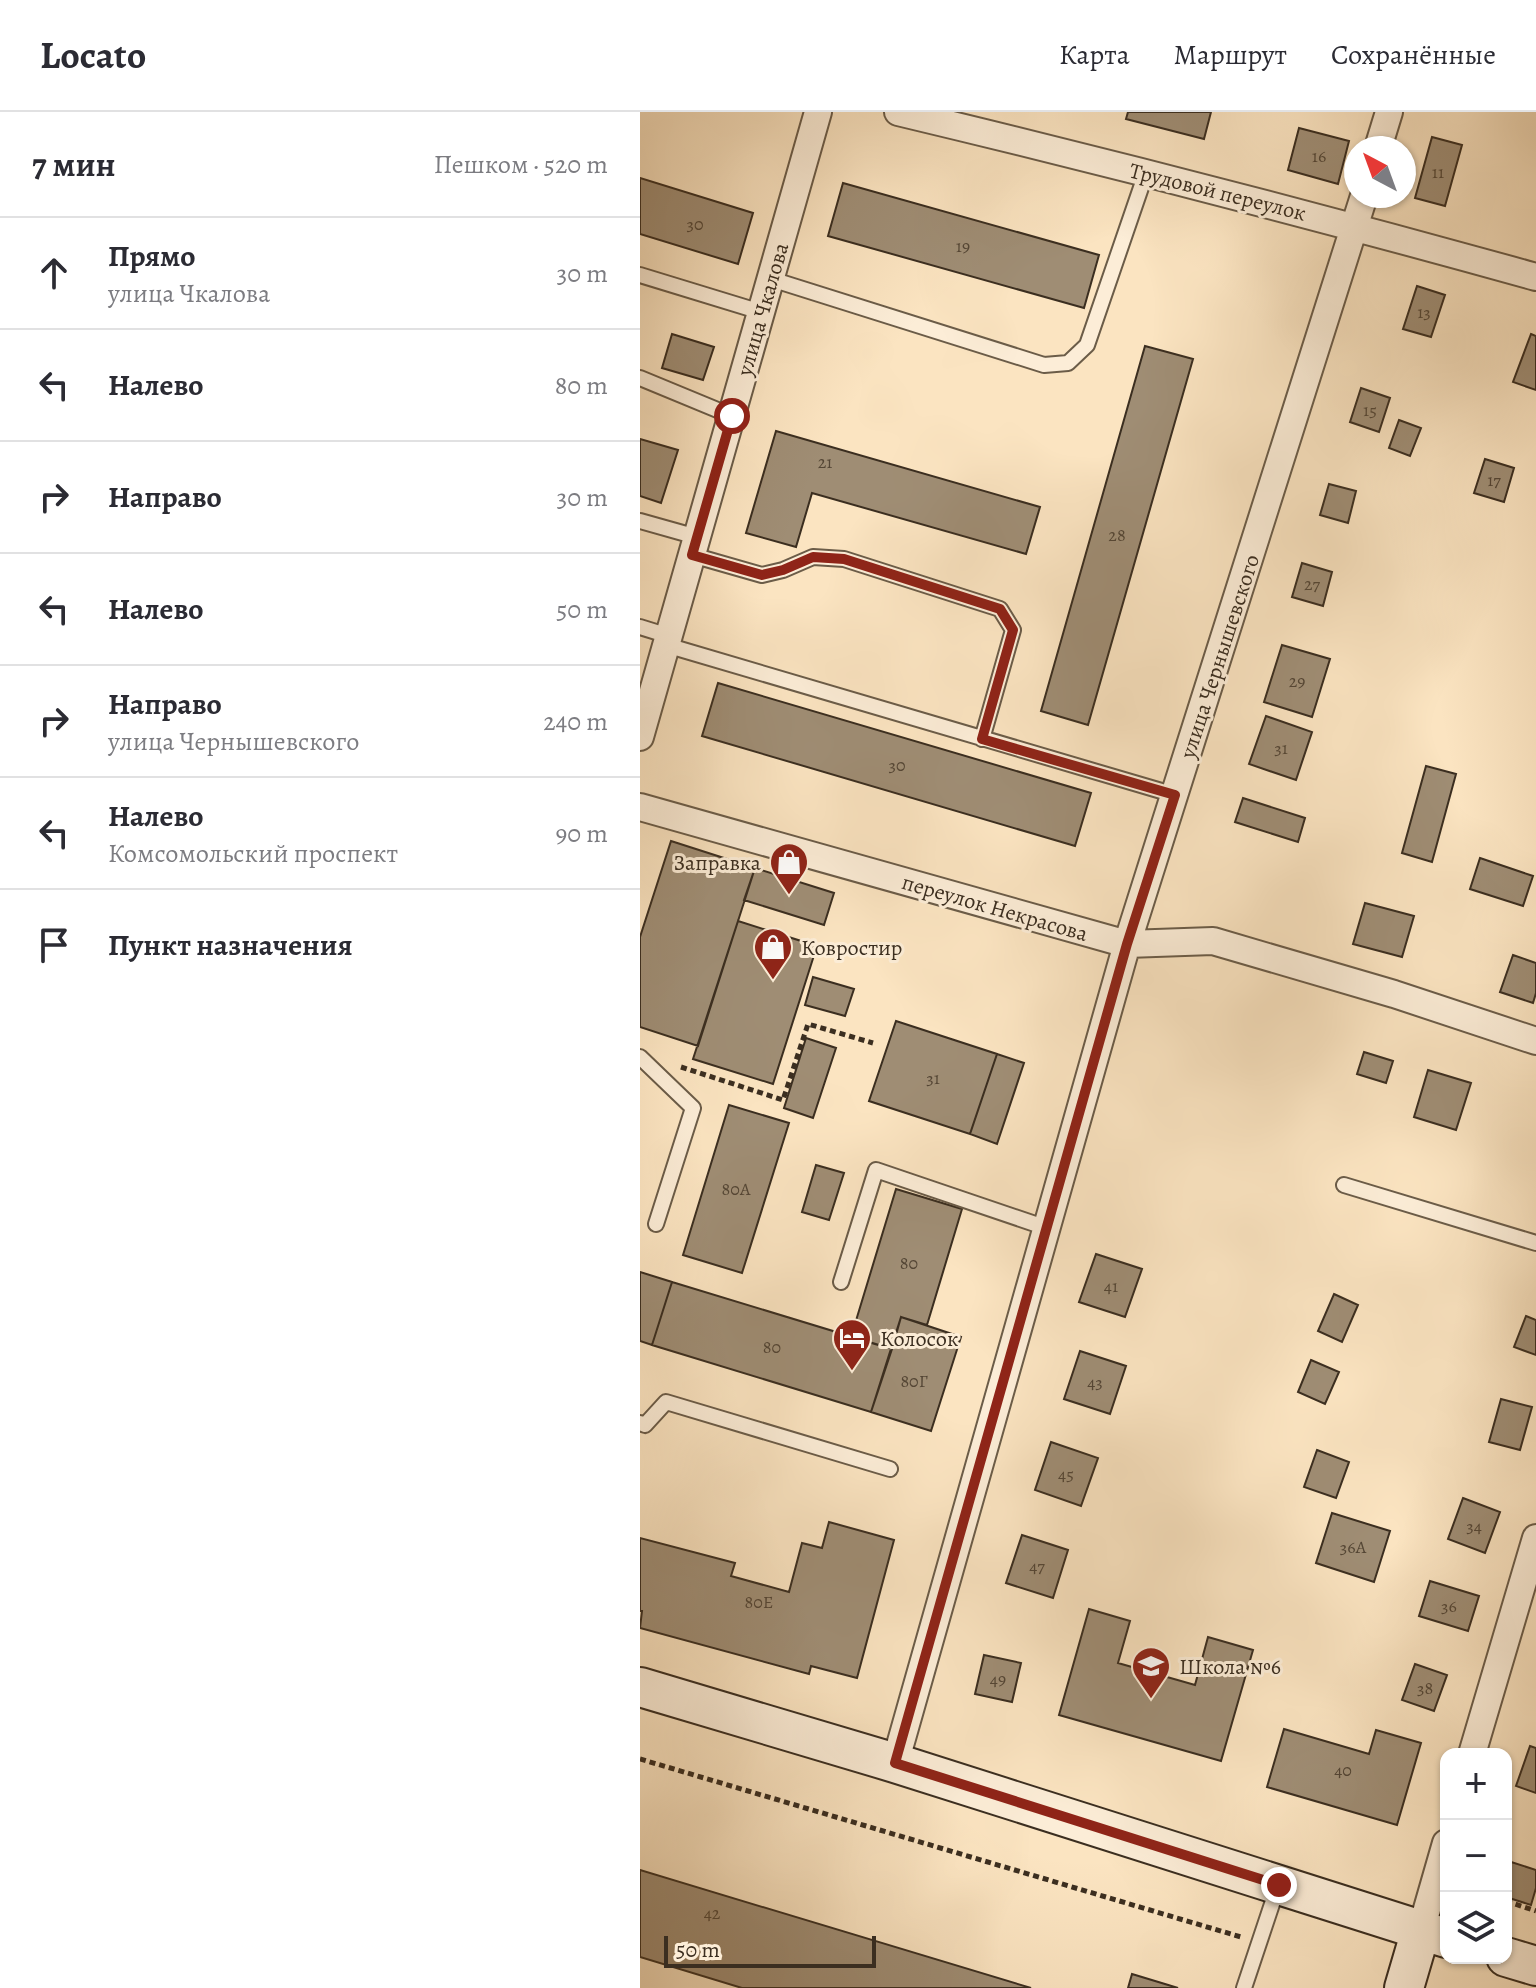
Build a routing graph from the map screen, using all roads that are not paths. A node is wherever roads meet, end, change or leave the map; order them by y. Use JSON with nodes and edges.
{"nodes":[{"id":1,"x":818,"y":112,"type":"edge"},
{"id":2,"x":898,"y":112,"type":"edge"},
{"id":3,"x":1389,"y":112,"type":"edge"},
{"id":4,"x":1382,"y":136,"type":"edge"},
{"id":5,"x":1146,"y":173,"type":"junction"},
{"id":6,"x":1360,"y":208,"type":"edge"},
{"id":7,"x":1355,"y":226,"type":"junction"},
{"id":8,"x":640,"y":275,"type":"edge"},
{"id":9,"x":1536,"y":277,"type":"edge"},
{"id":10,"x":771,"y":279,"type":"junction"},
{"id":11,"x":761,"y":312,"type":"junction"},
{"id":12,"x":640,"y":378,"type":"edge"},
{"id":13,"x":732,"y":416,"type":"junction"},
{"id":14,"x":640,"y":521,"type":"edge"},
{"id":15,"x":694,"y":546,"type":"junction"},
{"id":16,"x":640,"y":627,"type":"edge"},
{"id":17,"x":668,"y":640,"type":"junction"},
{"id":18,"x":640,"y":737,"type":"edge"},
{"id":19,"x":982,"y":739,"type":"junction"},
{"id":20,"x":1175,"y":795,"type":"junction"},
{"id":21,"x":640,"y":807,"type":"edge"},
{"id":22,"x":1127,"y":944,"type":"junction"},
{"id":23,"x":1536,"y":1041,"type":"edge"},
{"id":24,"x":640,"y":1057,"type":"edge"},
{"id":25,"x":1344,"y":1185,"type":"dead end"},
{"id":26,"x":656,"y":1224,"type":"dead end"},
{"id":27,"x":1047,"y":1228,"type":"junction"},
{"id":28,"x":1536,"y":1243,"type":"edge"},
{"id":29,"x":841,"y":1282,"type":"dead end"},
{"id":30,"x":640,"y":1423,"type":"edge"},
{"id":31,"x":890,"y":1469,"type":"dead end"},
{"id":32,"x":1536,"y":1538,"type":"edge"},
{"id":33,"x":640,"y":1687,"type":"edge"},
{"id":34,"x":1474,"y":1748,"type":"edge"},
{"id":35,"x":895,"y":1763,"type":"junction"},
{"id":36,"x":1279,"y":1885,"type":"junction"},
{"id":37,"x":1440,"y":1888,"type":"edge"},
{"id":38,"x":1434,"y":1934,"type":"edge"},
{"id":39,"x":1512,"y":1959,"type":"edge"},
{"id":40,"x":1536,"y":1966,"type":"edge"},
{"id":41,"x":1244,"y":1988,"type":"edge"},
{"id":42,"x":1404,"y":1988,"type":"edge"}],
"edges":[{"from":1,"to":10,"type":"street","name":"улица Чкалова"},
{"from":2,"to":5,"type":"street","name":"Трудовой переулок"},
{"from":3,"to":4,"type":"street"},
{"from":5,"to":7,"type":"street","name":"Трудовой переулок"},
{"from":5,"to":10,"type":"lane"},
{"from":6,"to":7,"type":"street","name":"улица Чернышевского"},
{"from":7,"to":9,"type":"street","name":"Трудовой переулок"},
{"from":7,"to":20,"type":"street","name":"улица Чернышевского"},
{"from":8,"to":11,"type":"lane"},
{"from":10,"to":11,"type":"street","name":"улица Чкалова"},
{"from":11,"to":13,"type":"street","name":"улица Чкалова"},
{"from":12,"to":13,"type":"lane"},
{"from":13,"to":15,"type":"street","name":"улица Чкалова"},
{"from":14,"to":15,"type":"lane"},
{"from":15,"to":17,"type":"street","name":"улица Чкалова"},
{"from":15,"to":19,"type":"lane"},
{"from":16,"to":17,"type":"lane"},
{"from":17,"to":18,"type":"street","name":"улица Чкалова"},
{"from":17,"to":19,"type":"lane"},
{"from":19,"to":20,"type":"lane"},
{"from":20,"to":22,"type":"street","name":"улица Чернышевского"},
{"from":21,"to":22,"type":"street","name":"переулок Некрасова"},
{"from":22,"to":23,"type":"street","name":"переулок Некрасова"},
{"from":22,"to":27,"type":"street","name":"улица Чернышевского"},
{"from":24,"to":26,"type":"lane"},
{"from":25,"to":28,"type":"lane"},
{"from":27,"to":29,"type":"lane"},
{"from":27,"to":35,"type":"street","name":"улица Чернышевского"},
{"from":30,"to":31,"type":"lane"},
{"from":32,"to":34,"type":"street"},
{"from":33,"to":35,"type":"main road"},
{"from":35,"to":36,"type":"main road"},
{"from":36,"to":38,"type":"main road"},
{"from":36,"to":41,"type":"lane"},
{"from":37,"to":38,"type":"street"},
{"from":38,"to":42,"type":"main road"},
{"from":39,"to":40,"type":"main road"}]}
